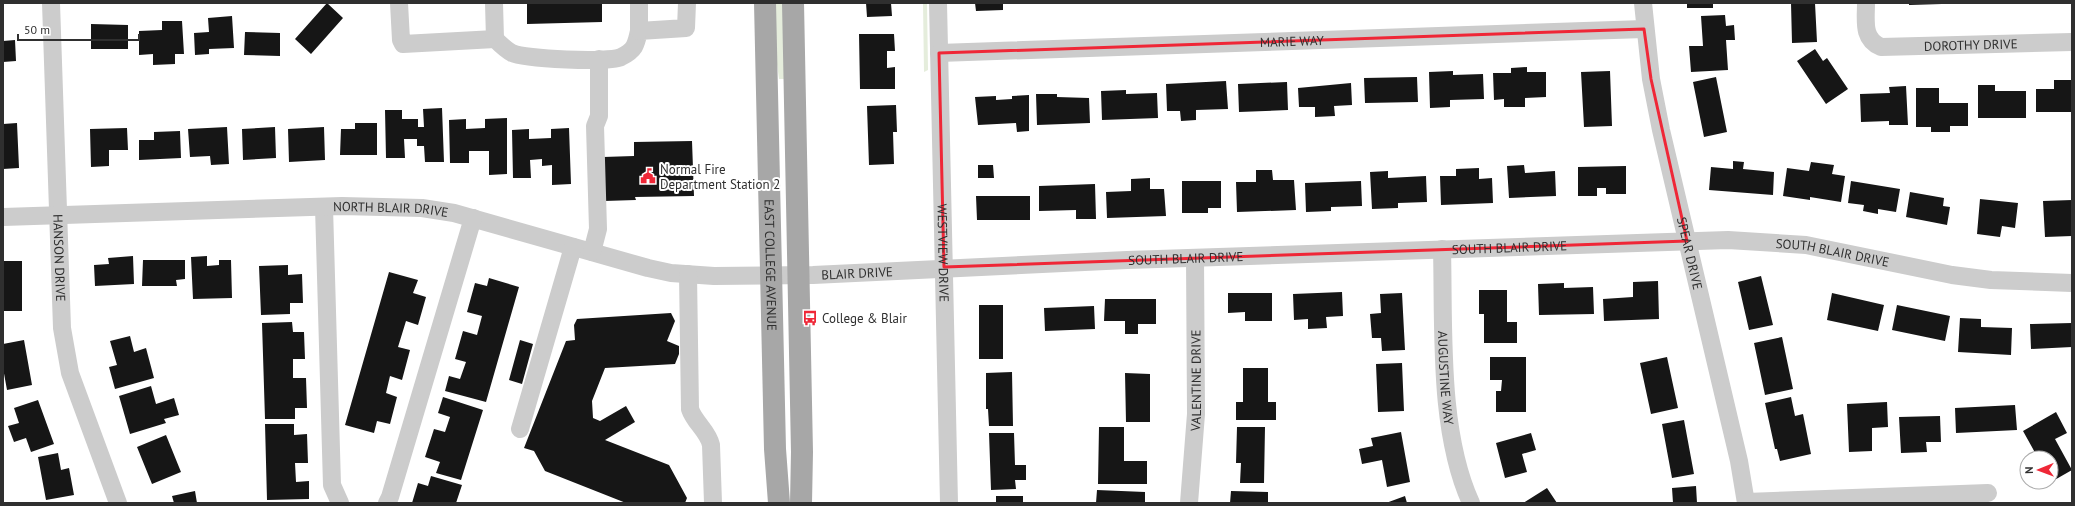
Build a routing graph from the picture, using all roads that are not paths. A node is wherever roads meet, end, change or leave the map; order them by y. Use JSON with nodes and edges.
{"nodes":[{"id":1,"x":51,"y":3,"type":"edge"},
{"id":2,"x":399,"y":3,"type":"edge"},
{"id":3,"x":494,"y":3,"type":"edge"},
{"id":4,"x":639,"y":3,"type":"edge"},
{"id":5,"x":687,"y":3,"type":"edge"},
{"id":6,"x":765,"y":3,"type":"edge"},
{"id":7,"x":793,"y":3,"type":"edge"},
{"id":8,"x":938,"y":3,"type":"edge"},
{"id":9,"x":1643,"y":3,"type":"edge"},
{"id":10,"x":1866,"y":3,"type":"edge"},
{"id":11,"x":1644,"y":29,"type":"junction"},
{"id":12,"x":639,"y":31,"type":"junction"},
{"id":13,"x":495,"y":40,"type":"junction"},
{"id":14,"x":2072,"y":42,"type":"edge"},
{"id":15,"x":940,"y":53,"type":"junction"},
{"id":16,"x":599,"y":59,"type":"junction"},
{"id":17,"x":324,"y":207,"type":"junction"},
{"id":18,"x":57,"y":215,"type":"junction"},
{"id":19,"x":3,"y":217,"type":"edge"},
{"id":20,"x":473,"y":218,"type":"junction"},
{"id":21,"x":1687,"y":241,"type":"junction"},
{"id":22,"x":573,"y":247,"type":"junction"},
{"id":23,"x":1442,"y":249,"type":"junction"},
{"id":24,"x":592,"y":252,"type":"junction"},
{"id":25,"x":1195,"y":258,"type":"junction"},
{"id":26,"x":944,"y":267,"type":"junction"},
{"id":27,"x":688,"y":274,"type":"junction"},
{"id":28,"x":771,"y":275,"type":"junction"},
{"id":29,"x":799,"y":275,"type":"junction"},
{"id":30,"x":2072,"y":283,"type":"edge"},
{"id":31,"x":520,"y":428,"type":"dead end"},
{"id":32,"x":1988,"y":493,"type":"dead end"},
{"id":33,"x":118,"y":503,"type":"edge"},
{"id":34,"x":340,"y":503,"type":"edge"},
{"id":35,"x":387,"y":503,"type":"edge"},
{"id":36,"x":713,"y":503,"type":"edge"},
{"id":37,"x":779,"y":503,"type":"edge"},
{"id":38,"x":801,"y":503,"type":"edge"},
{"id":39,"x":949,"y":503,"type":"edge"},
{"id":40,"x":1189,"y":503,"type":"edge"},
{"id":41,"x":1471,"y":503,"type":"edge"},
{"id":42,"x":1746,"y":503,"type":"edge"}],
"edges":[{"from":1,"to":18,"type":"street","name":"HANSON DRIVE"},
{"from":2,"to":13,"type":"street"},
{"from":3,"to":13,"type":"street"},
{"from":4,"to":12,"type":"street"},
{"from":5,"to":12,"type":"street"},
{"from":6,"to":28,"type":"main road","name":"EAST COLLEGE AVENUE"},
{"from":7,"to":29,"type":"main road"},
{"from":8,"to":15,"type":"street","name":"WESTVIEW DRIVE"},
{"from":9,"to":11,"type":"street","name":"SPEAR DRIVE"},
{"from":10,"to":14,"type":"street","name":"DOROTHY DRIVE"},
{"from":11,"to":15,"type":"street","name":"MARIE WAY"},
{"from":11,"to":21,"type":"street","name":"SPEAR DRIVE"},
{"from":12,"to":16,"type":"street"},
{"from":13,"to":16,"type":"street"},
{"from":15,"to":26,"type":"street","name":"WESTVIEW DRIVE"},
{"from":16,"to":24,"type":"street"},
{"from":17,"to":18,"type":"street","name":"NORTH BLAIR DRIVE"},
{"from":17,"to":20,"type":"street","name":"NORTH BLAIR DRIVE"},
{"from":17,"to":34,"type":"street"},
{"from":18,"to":19,"type":"street","name":"NORTH BLAIR DRIVE"},
{"from":18,"to":33,"type":"street","name":"HANSON DRIVE"},
{"from":20,"to":22,"type":"street","name":"NORTH BLAIR DRIVE"},
{"from":20,"to":35,"type":"street"},
{"from":21,"to":23,"type":"street","name":"SOUTH BLAIR DRIVE"},
{"from":21,"to":30,"type":"street","name":"SOUTH BLAIR DRIVE"},
{"from":21,"to":42,"type":"street","name":"SPEAR DRIVE"},
{"from":22,"to":24,"type":"street","name":"NORTH BLAIR DRIVE"},
{"from":22,"to":31,"type":"street"},
{"from":23,"to":25,"type":"street","name":"SOUTH BLAIR DRIVE"},
{"from":23,"to":41,"type":"street","name":"AUGUSTINE WAY"},
{"from":24,"to":27,"type":"street","name":"NORTH BLAIR DRIVE"},
{"from":25,"to":26,"type":"street","name":"SOUTH BLAIR DRIVE"},
{"from":25,"to":40,"type":"street","name":"VALENTINE DRIVE"},
{"from":26,"to":29,"type":"street","name":"BLAIR DRIVE"},
{"from":26,"to":39,"type":"street","name":"WESTVIEW DRIVE"},
{"from":27,"to":28,"type":"street","name":"NORTH BLAIR DRIVE"},
{"from":27,"to":36,"type":"street"},
{"from":28,"to":29,"type":"street","name":"BLAIR DRIVE"},
{"from":28,"to":37,"type":"main road","name":"EAST COLLEGE AVENUE"},
{"from":29,"to":38,"type":"main road"},
{"from":32,"to":42,"type":"street"}]}
